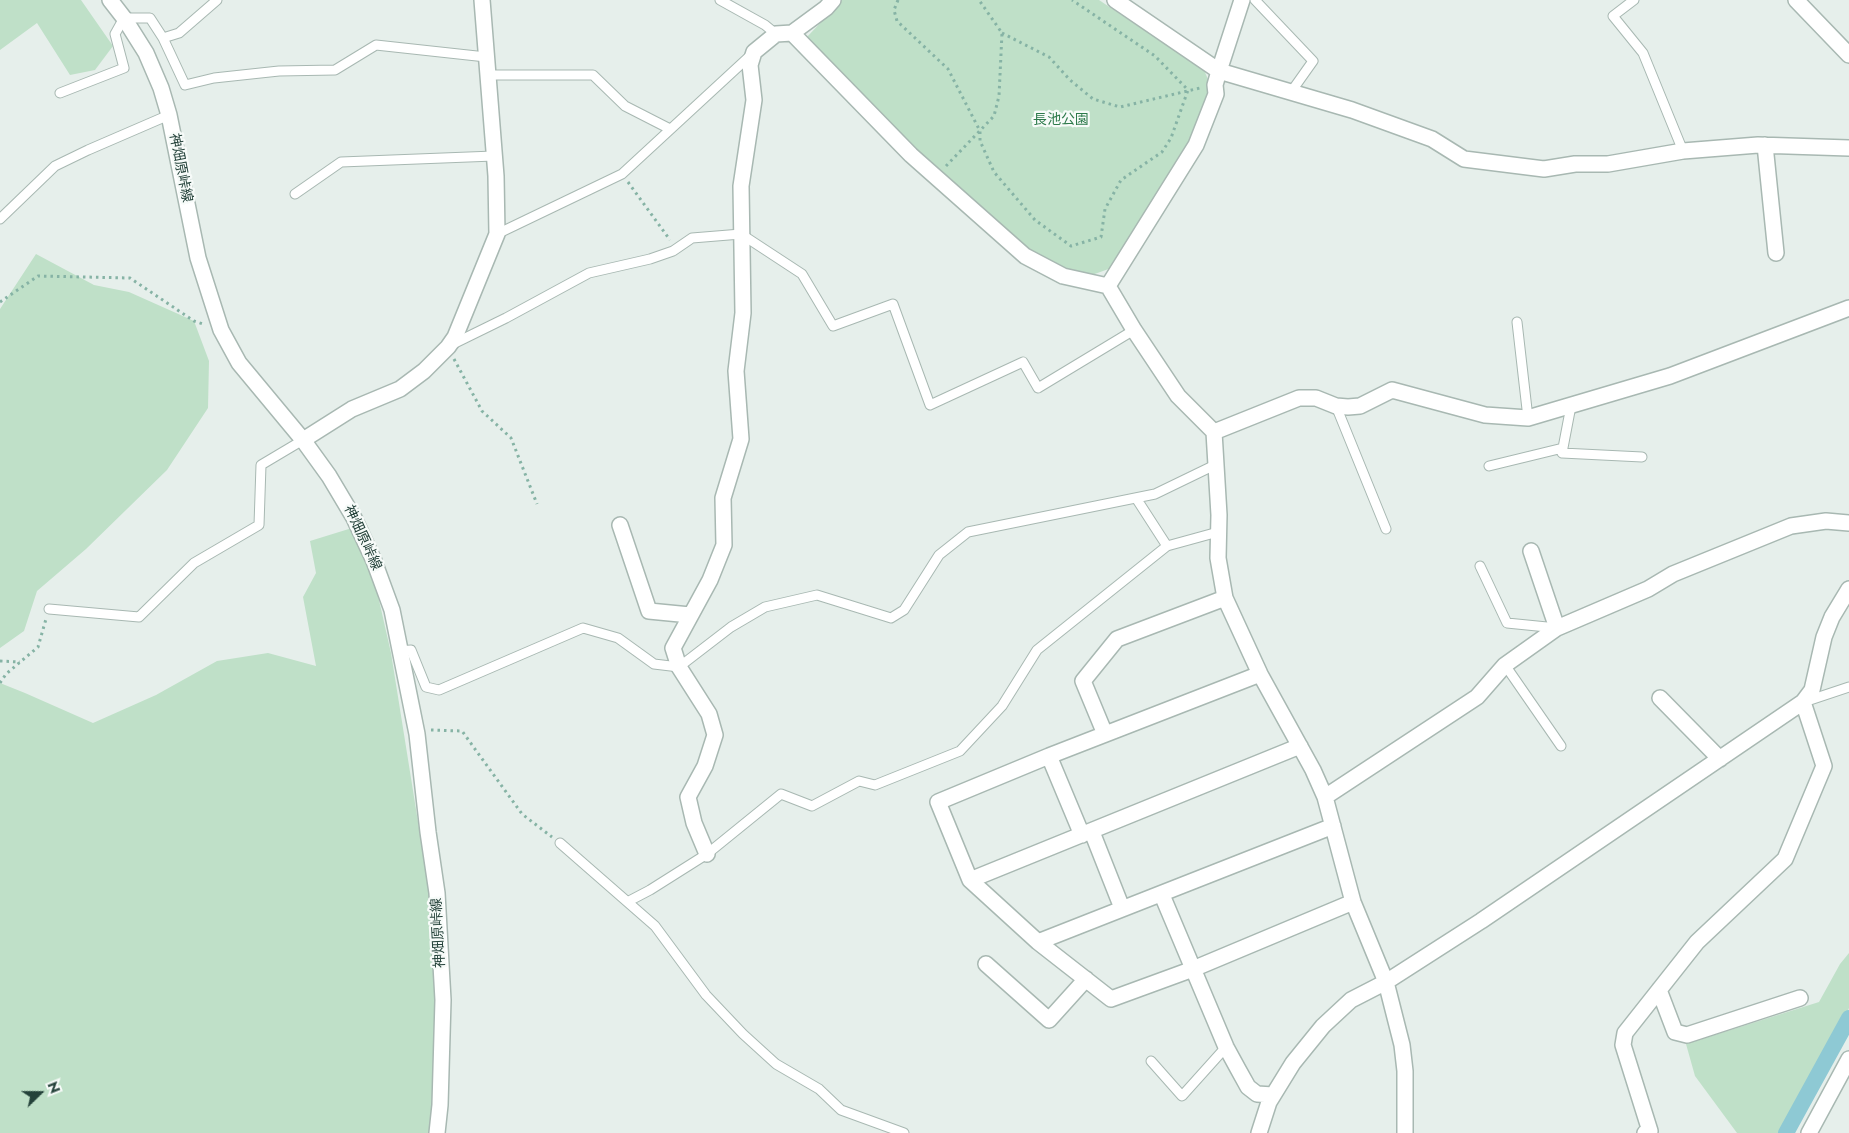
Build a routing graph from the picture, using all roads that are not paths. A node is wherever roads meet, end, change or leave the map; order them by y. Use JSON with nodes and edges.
{"nodes":[{"id":1,"x":110,"y":0,"type":"edge"},
{"id":2,"x":218,"y":0,"type":"edge"},
{"id":3,"x":482,"y":0,"type":"edge"},
{"id":4,"x":720,"y":0,"type":"edge"},
{"id":5,"x":833,"y":0,"type":"edge"},
{"id":6,"x":1115,"y":0,"type":"edge"},
{"id":7,"x":1242,"y":0,"type":"edge"},
{"id":8,"x":1254,"y":0,"type":"edge"},
{"id":9,"x":1634,"y":0,"type":"edge"},
{"id":10,"x":1796,"y":0,"type":"edge"},
{"id":11,"x":124,"y":18,"type":"junction"},
{"id":12,"x":792,"y":33,"type":"junction"},
{"id":13,"x":776,"y":34,"type":"junction"},
{"id":14,"x":163,"y":38,"type":"junction"},
{"id":15,"x":754,"y":52,"type":"junction"},
{"id":16,"x":1849,"y":56,"type":"edge"},
{"id":17,"x":486,"y":57,"type":"junction"},
{"id":18,"x":1219,"y":70,"type":"junction"},
{"id":19,"x":488,"y":75,"type":"junction"},
{"id":20,"x":1291,"y":92,"type":"junction"},
{"id":21,"x":60,"y":93,"type":"dead end"},
{"id":22,"x":169,"y":115,"type":"junction"},
{"id":23,"x":670,"y":129,"type":"junction"},
{"id":24,"x":1765,"y":145,"type":"junction"},
{"id":25,"x":1849,"y":148,"type":"edge"},
{"id":26,"x":1683,"y":152,"type":"junction"},
{"id":27,"x":494,"y":156,"type":"junction"},
{"id":28,"x":295,"y":194,"type":"dead end"},
{"id":29,"x":0,"y":219,"type":"edge"},
{"id":30,"x":497,"y":234,"type":"junction"},
{"id":31,"x":741,"y":234,"type":"junction"},
{"id":32,"x":1776,"y":253,"type":"dead end"},
{"id":33,"x":1108,"y":286,"type":"junction"},
{"id":34,"x":1849,"y":308,"type":"edge"},
{"id":35,"x":1517,"y":322,"type":"dead end"},
{"id":36,"x":1134,"y":330,"type":"junction"},
{"id":37,"x":448,"y":347,"type":"junction"},
{"id":38,"x":1336,"y":406,"type":"junction"},
{"id":39,"x":1571,"y":406,"type":"junction"},
{"id":40,"x":1528,"y":418,"type":"junction"},
{"id":41,"x":1214,"y":432,"type":"junction"},
{"id":42,"x":303,"y":440,"type":"junction"},
{"id":43,"x":1562,"y":448,"type":"junction"},
{"id":44,"x":1642,"y":457,"type":"dead end"},
{"id":45,"x":1217,"y":464,"type":"junction"},
{"id":46,"x":1489,"y":466,"type":"dead end"},
{"id":47,"x":1136,"y":498,"type":"junction"},
{"id":48,"x":1849,"y":523,"type":"edge"},
{"id":49,"x":620,"y":525,"type":"dead end"},
{"id":50,"x":1386,"y":529,"type":"dead end"},
{"id":51,"x":1218,"y":532,"type":"junction"},
{"id":52,"x":1167,"y":546,"type":"junction"},
{"id":53,"x":1531,"y":550,"type":"dead end"},
{"id":54,"x":1480,"y":566,"type":"dead end"},
{"id":55,"x":1849,"y":589,"type":"edge"},
{"id":56,"x":1225,"y":598,"type":"junction"},
{"id":57,"x":49,"y":609,"type":"road end"},
{"id":58,"x":690,"y":615,"type":"junction"},
{"id":59,"x":1557,"y":628,"type":"junction"},
{"id":60,"x":399,"y":651,"type":"junction"},
{"id":61,"x":1505,"y":665,"type":"junction"},
{"id":62,"x":679,"y":667,"type":"junction"},
{"id":63,"x":1260,"y":674,"type":"junction"},
{"id":64,"x":1849,"y":687,"type":"edge"},
{"id":65,"x":1660,"y":698,"type":"dead end"},
{"id":66,"x":1803,"y":702,"type":"junction"},
{"id":67,"x":1105,"y":734,"type":"junction"},
{"id":68,"x":1300,"y":746,"type":"junction"},
{"id":69,"x":1561,"y":746,"type":"dead end"},
{"id":70,"x":1050,"y":756,"type":"junction"},
{"id":71,"x":1720,"y":759,"type":"junction"},
{"id":72,"x":1325,"y":797,"type":"junction"},
{"id":73,"x":1333,"y":826,"type":"junction"},
{"id":74,"x":1087,"y":834,"type":"junction"},
{"id":75,"x":560,"y":843,"type":"road end"},
{"id":76,"x":707,"y":854,"type":"junction"},
{"id":77,"x":970,"y":880,"type":"junction"},
{"id":78,"x":1162,"y":894,"type":"junction"},
{"id":79,"x":629,"y":902,"type":"junction"},
{"id":80,"x":1353,"y":902,"type":"junction"},
{"id":81,"x":1122,"y":908,"type":"junction"},
{"id":82,"x":1038,"y":942,"type":"junction"},
{"id":83,"x":986,"y":964,"type":"dead end"},
{"id":84,"x":1193,"y":969,"type":"junction"},
{"id":85,"x":1086,"y":979,"type":"junction"},
{"id":86,"x":1386,"y":982,"type":"junction"},
{"id":87,"x":1659,"y":990,"type":"junction"},
{"id":88,"x":1800,"y":998,"type":"dead end"},
{"id":89,"x":1226,"y":1047,"type":"junction"},
{"id":90,"x":1849,"y":1059,"type":"edge"},
{"id":91,"x":1151,"y":1061,"type":"dead end"},
{"id":92,"x":1273,"y":1095,"type":"junction"},
{"id":93,"x":437,"y":1133,"type":"edge"},
{"id":94,"x":904,"y":1133,"type":"edge"},
{"id":95,"x":1259,"y":1133,"type":"edge"},
{"id":96,"x":1405,"y":1133,"type":"edge"},
{"id":97,"x":1645,"y":1133,"type":"edge"},
{"id":98,"x":1809,"y":1133,"type":"edge"}],
"edges":[{"from":1,"to":11,"type":"street","name":"神畑原峠線"},
{"from":2,"to":14,"type":"lane"},
{"from":3,"to":17,"type":"street"},
{"from":4,"to":13,"type":"lane"},
{"from":5,"to":12,"type":"street"},
{"from":6,"to":18,"type":"street"},
{"from":7,"to":18,"type":"street"},
{"from":8,"to":20,"type":"lane"},
{"from":9,"to":26,"type":"lane"},
{"from":10,"to":16,"type":"street"},
{"from":11,"to":14,"type":"lane"},
{"from":11,"to":21,"type":"lane"},
{"from":11,"to":22,"type":"street","name":"神畑原峠線"},
{"from":12,"to":13,"type":"street"},
{"from":12,"to":33,"type":"street"},
{"from":13,"to":15,"type":"street"},
{"from":14,"to":17,"type":"lane"},
{"from":15,"to":23,"type":"lane"},
{"from":15,"to":31,"type":"street"},
{"from":17,"to":19,"type":"street"},
{"from":18,"to":20,"type":"street"},
{"from":18,"to":33,"type":"street"},
{"from":19,"to":23,"type":"lane"},
{"from":19,"to":27,"type":"street"},
{"from":20,"to":26,"type":"street"},
{"from":22,"to":29,"type":"lane"},
{"from":22,"to":42,"type":"street","name":"神畑原峠線"},
{"from":23,"to":30,"type":"lane"},
{"from":24,"to":25,"type":"street"},
{"from":24,"to":26,"type":"street"},
{"from":24,"to":32,"type":"street"},
{"from":27,"to":28,"type":"lane"},
{"from":27,"to":30,"type":"street"},
{"from":30,"to":37,"type":"street"},
{"from":31,"to":36,"type":"lane"},
{"from":31,"to":37,"type":"lane"},
{"from":31,"to":58,"type":"street"},
{"from":33,"to":36,"type":"street"},
{"from":34,"to":39,"type":"street"},
{"from":35,"to":40,"type":"lane"},
{"from":36,"to":41,"type":"street"},
{"from":37,"to":42,"type":"street"},
{"from":38,"to":40,"type":"street"},
{"from":38,"to":41,"type":"street"},
{"from":38,"to":50,"type":"lane"},
{"from":39,"to":40,"type":"street"},
{"from":39,"to":43,"type":"lane"},
{"from":41,"to":45,"type":"street"},
{"from":42,"to":57,"type":"lane"},
{"from":42,"to":60,"type":"street","name":"神畑原峠線"},
{"from":43,"to":44,"type":"lane"},
{"from":43,"to":46,"type":"lane"},
{"from":45,"to":47,"type":"lane"},
{"from":45,"to":51,"type":"street"},
{"from":47,"to":52,"type":"lane"},
{"from":47,"to":62,"type":"lane"},
{"from":48,"to":59,"type":"street"},
{"from":49,"to":58,"type":"street"},
{"from":51,"to":52,"type":"lane"},
{"from":51,"to":56,"type":"street"},
{"from":52,"to":76,"type":"lane"},
{"from":53,"to":59,"type":"street"},
{"from":54,"to":59,"type":"lane"},
{"from":55,"to":66,"type":"street"},
{"from":56,"to":63,"type":"street"},
{"from":56,"to":67,"type":"street"},
{"from":58,"to":62,"type":"street"},
{"from":59,"to":61,"type":"street"},
{"from":60,"to":62,"type":"lane"},
{"from":60,"to":93,"type":"street","name":"神畑原峠線"},
{"from":61,"to":69,"type":"lane"},
{"from":61,"to":72,"type":"street"},
{"from":62,"to":76,"type":"street"},
{"from":63,"to":67,"type":"street"},
{"from":63,"to":68,"type":"street"},
{"from":64,"to":66,"type":"lane"},
{"from":65,"to":71,"type":"street"},
{"from":66,"to":71,"type":"street"},
{"from":66,"to":87,"type":"street"},
{"from":67,"to":70,"type":"street"},
{"from":68,"to":72,"type":"street"},
{"from":68,"to":74,"type":"street"},
{"from":70,"to":74,"type":"street"},
{"from":70,"to":77,"type":"street"},
{"from":71,"to":86,"type":"street"},
{"from":72,"to":73,"type":"street"},
{"from":73,"to":78,"type":"street"},
{"from":73,"to":80,"type":"street"},
{"from":74,"to":77,"type":"street"},
{"from":74,"to":81,"type":"street"},
{"from":75,"to":79,"type":"lane"},
{"from":76,"to":79,"type":"lane"},
{"from":77,"to":82,"type":"street"},
{"from":78,"to":81,"type":"street"},
{"from":78,"to":84,"type":"street"},
{"from":79,"to":94,"type":"lane"},
{"from":80,"to":84,"type":"street"},
{"from":80,"to":86,"type":"street"},
{"from":81,"to":82,"type":"street"},
{"from":82,"to":85,"type":"street"},
{"from":83,"to":85,"type":"street"},
{"from":84,"to":85,"type":"street"},
{"from":84,"to":89,"type":"street"},
{"from":86,"to":92,"type":"street"},
{"from":86,"to":96,"type":"street"},
{"from":87,"to":88,"type":"street"},
{"from":87,"to":97,"type":"street"},
{"from":89,"to":91,"type":"lane"},
{"from":89,"to":92,"type":"street"},
{"from":90,"to":98,"type":"street"},
{"from":92,"to":95,"type":"street"}]}
